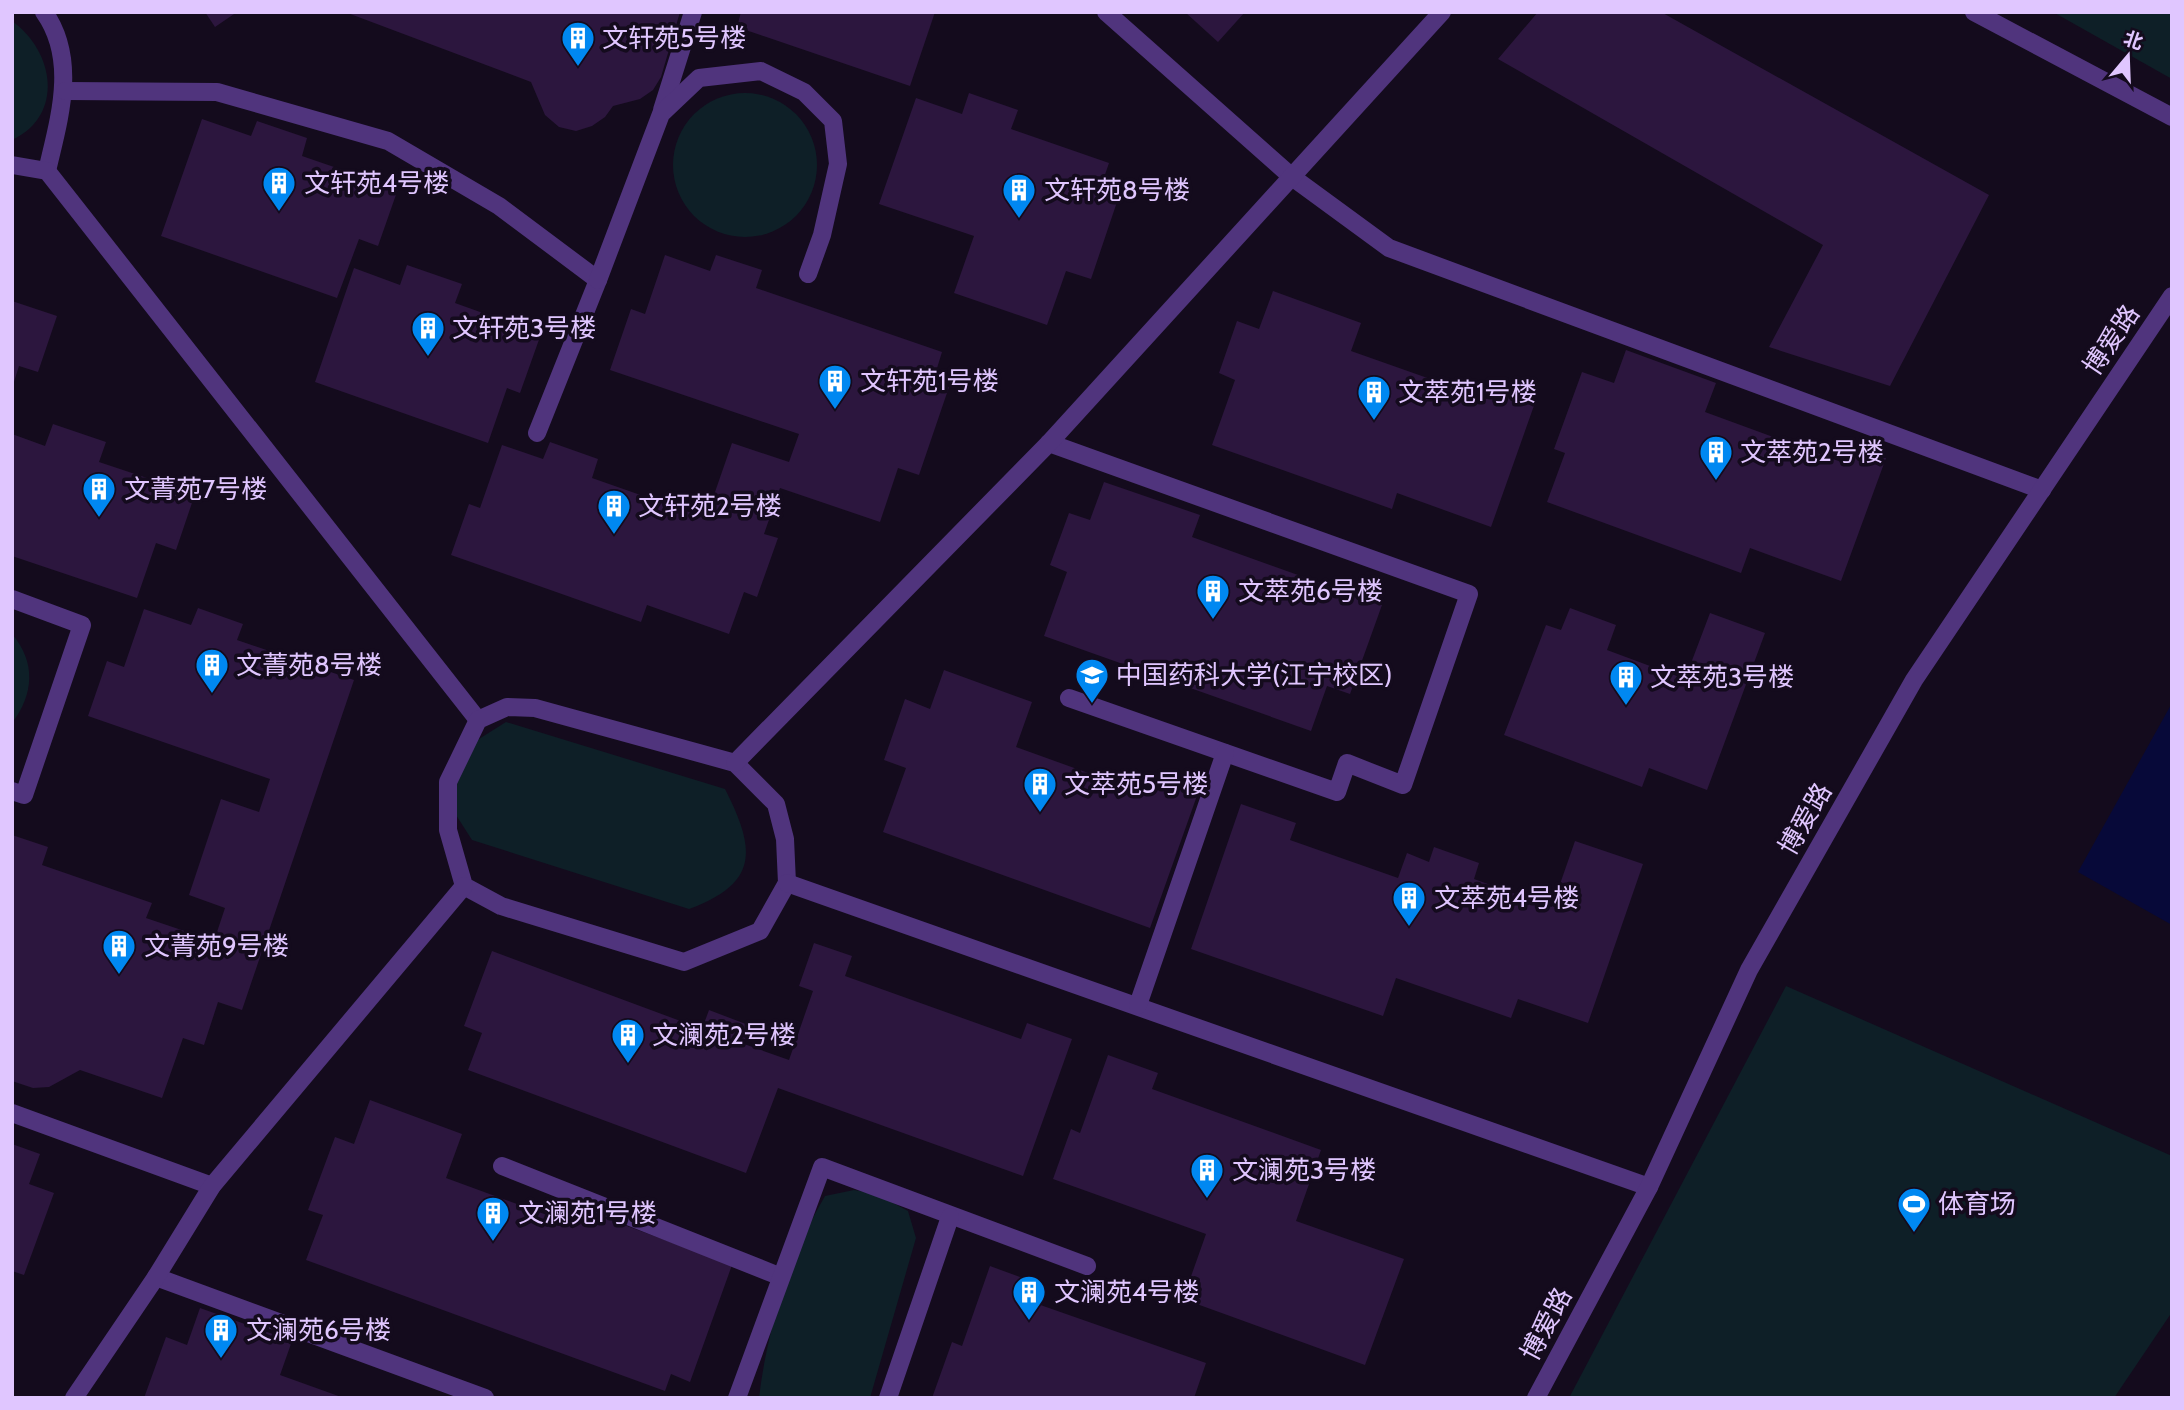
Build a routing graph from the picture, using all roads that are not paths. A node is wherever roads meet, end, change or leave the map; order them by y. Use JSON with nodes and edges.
{"nodes":[{"id":1,"x":44,"y":12,"type":"edge"},
{"id":2,"x":693,"y":12,"type":"edge"},
{"id":3,"x":1105,"y":12,"type":"edge"},
{"id":4,"x":1441,"y":12,"type":"edge"},
{"id":5,"x":1974,"y":12,"type":"edge"},
{"id":6,"x":65,"y":91,"type":"junction"},
{"id":7,"x":661,"y":114,"type":"junction"},
{"id":8,"x":2172,"y":117,"type":"edge"},
{"id":9,"x":12,"y":165,"type":"edge"},
{"id":10,"x":47,"y":171,"type":"junction"},
{"id":11,"x":1292,"y":177,"type":"junction"},
{"id":12,"x":808,"y":274,"type":"dead end"},
{"id":13,"x":598,"y":280,"type":"junction"},
{"id":14,"x":2172,"y":296,"type":"edge"},
{"id":15,"x":537,"y":433,"type":"dead end"},
{"id":16,"x":1049,"y":443,"type":"junction"},
{"id":17,"x":2042,"y":490,"type":"junction"},
{"id":18,"x":12,"y":599,"type":"edge"},
{"id":19,"x":1069,"y":698,"type":"dead end"},
{"id":20,"x":478,"y":720,"type":"junction"},
{"id":21,"x":1225,"y":753,"type":"junction"},
{"id":22,"x":735,"y":763,"type":"junction"},
{"id":23,"x":12,"y":791,"type":"edge"},
{"id":24,"x":786,"y":883,"type":"junction"},
{"id":25,"x":464,"y":886,"type":"junction"},
{"id":26,"x":1138,"y":1005,"type":"junction"},
{"id":27,"x":12,"y":1113,"type":"edge"},
{"id":28,"x":502,"y":1166,"type":"dead end"},
{"id":29,"x":212,"y":1186,"type":"junction"},
{"id":30,"x":1649,"y":1186,"type":"junction"},
{"id":31,"x":950,"y":1217,"type":"junction"},
{"id":32,"x":1087,"y":1266,"type":"dead end"},
{"id":33,"x":779,"y":1276,"type":"junction"},
{"id":34,"x":156,"y":1277,"type":"junction"},
{"id":35,"x":74,"y":1398,"type":"edge"},
{"id":36,"x":485,"y":1398,"type":"edge"},
{"id":37,"x":737,"y":1398,"type":"edge"},
{"id":38,"x":888,"y":1398,"type":"edge"},
{"id":39,"x":1536,"y":1398,"type":"edge"}],
"edges":[{"from":1,"to":6,"type":"street"},
{"from":2,"to":7,"type":"street"},
{"from":3,"to":11,"type":"street"},
{"from":4,"to":11,"type":"street"},
{"from":5,"to":8,"type":"street"},
{"from":6,"to":10,"type":"street"},
{"from":6,"to":13,"type":"street"},
{"from":7,"to":12,"type":"street"},
{"from":7,"to":13,"type":"street"},
{"from":9,"to":10,"type":"street"},
{"from":10,"to":20,"type":"street"},
{"from":11,"to":16,"type":"street"},
{"from":11,"to":17,"type":"street"},
{"from":13,"to":15,"type":"street"},
{"from":14,"to":17,"type":"street","name":"博爱路"},
{"from":16,"to":21,"type":"street"},
{"from":16,"to":22,"type":"street"},
{"from":17,"to":30,"type":"street","name":"博爱路"},
{"from":18,"to":23,"type":"street"},
{"from":19,"to":21,"type":"street"},
{"from":20,"to":22,"type":"street"},
{"from":20,"to":25,"type":"street"},
{"from":21,"to":26,"type":"street"},
{"from":22,"to":24,"type":"street"},
{"from":24,"to":25,"type":"street"},
{"from":24,"to":26,"type":"street"},
{"from":25,"to":29,"type":"street"},
{"from":26,"to":30,"type":"street"},
{"from":27,"to":29,"type":"street"},
{"from":28,"to":33,"type":"street"},
{"from":29,"to":34,"type":"street"},
{"from":30,"to":39,"type":"street","name":"博爱路"},
{"from":31,"to":32,"type":"street"},
{"from":31,"to":33,"type":"street"},
{"from":31,"to":38,"type":"street"},
{"from":33,"to":37,"type":"street"},
{"from":34,"to":35,"type":"street"},
{"from":34,"to":36,"type":"street"}]}
